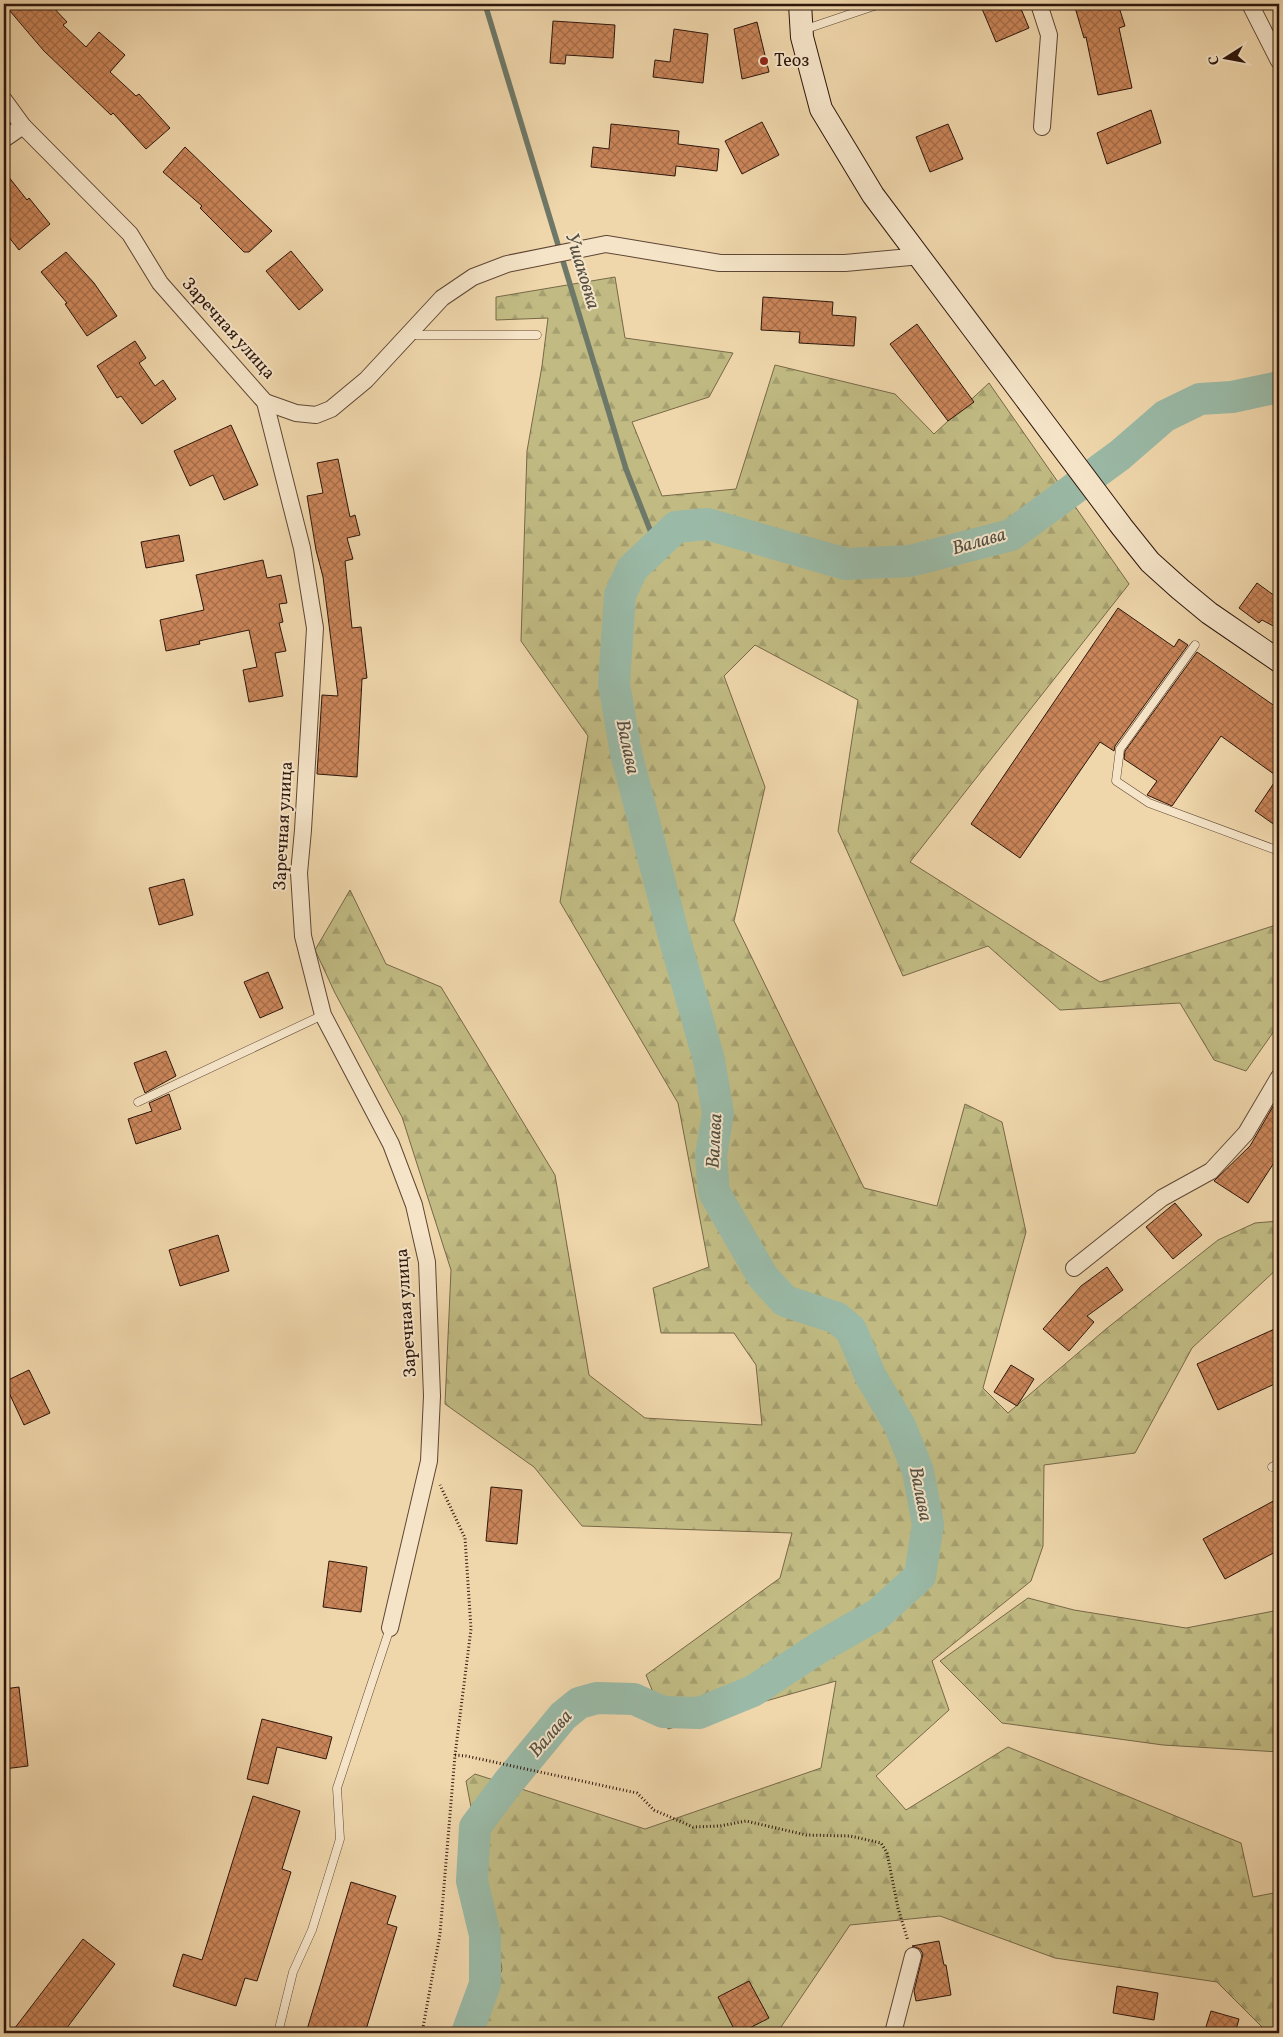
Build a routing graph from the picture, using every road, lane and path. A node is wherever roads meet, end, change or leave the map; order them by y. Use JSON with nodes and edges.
{"nodes":[{"id":1,"x":800,"y":4,"type":"edge"},
{"id":2,"x":880,"y":4,"type":"edge"},
{"id":3,"x":1039,"y":4,"type":"edge"},
{"id":4,"x":1250,"y":4,"type":"edge"},
{"id":5,"x":801,"y":30,"type":"junction"},
{"id":6,"x":1279,"y":61,"type":"edge"},
{"id":7,"x":4,"y":100,"type":"edge"},
{"id":8,"x":23,"y":126,"type":"junction"},
{"id":9,"x":1042,"y":127,"type":"dead end"},
{"id":10,"x":4,"y":139,"type":"edge"},
{"id":11,"x":921,"y":256,"type":"junction"},
{"id":12,"x":537,"y":335,"type":"dead end"},
{"id":13,"x":406,"y":336,"type":"junction"},
{"id":14,"x":265,"y":402,"type":"junction"},
{"id":15,"x":1194,"y":645,"type":"dead end"},
{"id":16,"x":1279,"y":661,"type":"edge"},
{"id":17,"x":1279,"y":851,"type":"edge"},
{"id":18,"x":323,"y":1016,"type":"junction"},
{"id":19,"x":1279,"y":1077,"type":"edge"},
{"id":20,"x":138,"y":1102,"type":"dead end"},
{"id":21,"x":1074,"y":1268,"type":"dead end"},
{"id":22,"x":429,"y":1461,"type":"junction"},
{"id":23,"x":390,"y":1628,"type":"joint"},
{"id":24,"x":455,"y":1755,"type":"junction"},
{"id":25,"x":913,"y":1956,"type":"joint"},
{"id":26,"x":278,"y":2033,"type":"edge"},
{"id":27,"x":422,"y":2033,"type":"edge"},
{"id":28,"x":893,"y":2033,"type":"edge"}],
"edges":[{"from":1,"to":5,"type":"main road"},
{"from":2,"to":5,"type":"lane"},
{"from":3,"to":9,"type":"street"},
{"from":4,"to":6,"type":"street"},
{"from":5,"to":11,"type":"main road"},
{"from":7,"to":8,"type":"street","name":"Заречная улица"},
{"from":8,"to":10,"type":"street"},
{"from":8,"to":14,"type":"street","name":"Заречная улица"},
{"from":11,"to":13,"type":"street"},
{"from":11,"to":16,"type":"main road"},
{"from":12,"to":13,"type":"lane"},
{"from":13,"to":14,"type":"street"},
{"from":14,"to":18,"type":"street","name":"Заречная улица"},
{"from":15,"to":17,"type":"lane"},
{"from":18,"to":20,"type":"lane"},
{"from":18,"to":22,"type":"street","name":"Заречная улица"},
{"from":19,"to":21,"type":"street"},
{"from":22,"to":23,"type":"street","name":"Заречная улица"},
{"from":22,"to":24,"type":"path"},
{"from":23,"to":26,"type":"lane"},
{"from":24,"to":25,"type":"path"},
{"from":24,"to":27,"type":"path"},
{"from":25,"to":28,"type":"street"}]}
